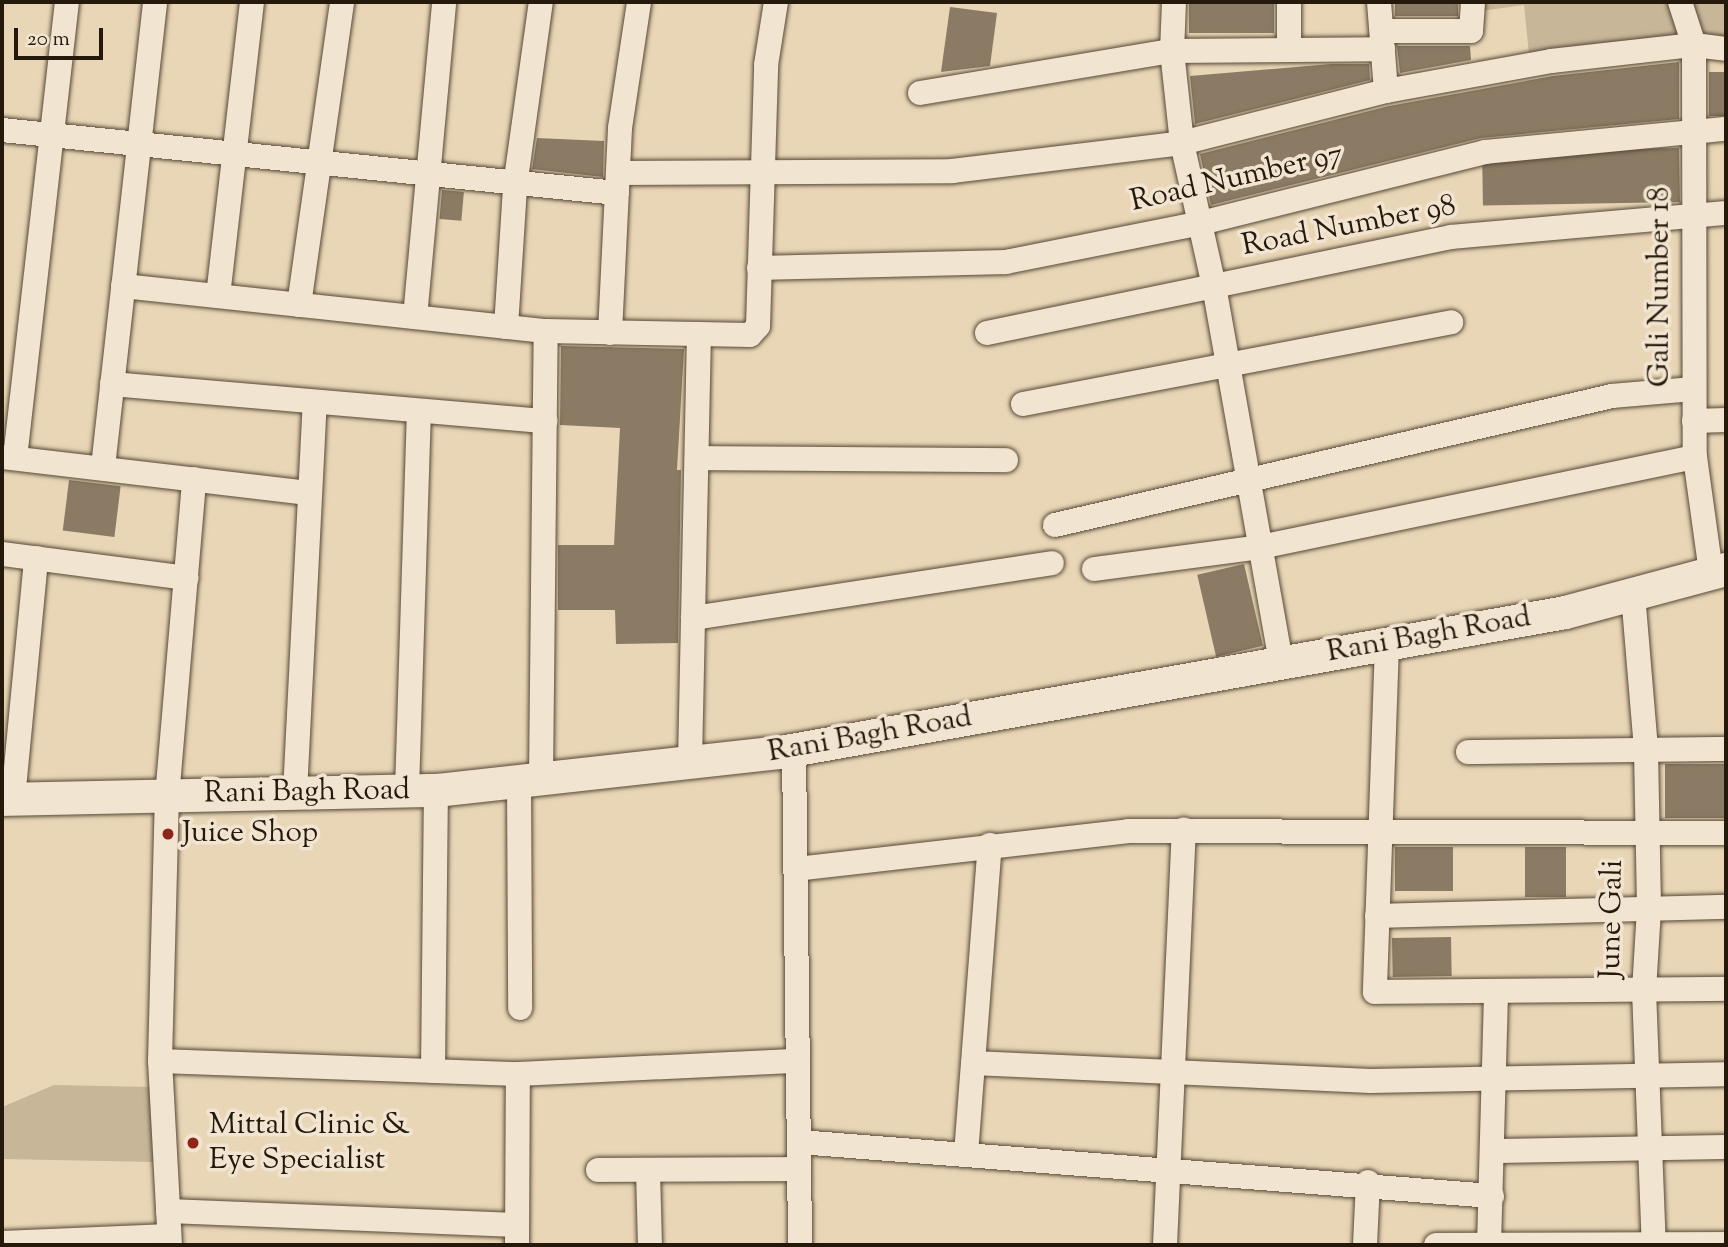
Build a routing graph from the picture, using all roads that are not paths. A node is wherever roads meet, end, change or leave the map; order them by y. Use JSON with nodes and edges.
{"nodes":[{"id":1,"x":67,"y":2,"type":"edge"},
{"id":2,"x":155,"y":2,"type":"edge"},
{"id":3,"x":252,"y":2,"type":"edge"},
{"id":4,"x":342,"y":2,"type":"edge"},
{"id":5,"x":444,"y":2,"type":"edge"},
{"id":6,"x":541,"y":2,"type":"edge"},
{"id":7,"x":639,"y":2,"type":"edge"},
{"id":8,"x":776,"y":2,"type":"edge"},
{"id":9,"x":1174,"y":2,"type":"edge"},
{"id":10,"x":1289,"y":2,"type":"edge"},
{"id":11,"x":1380,"y":2,"type":"edge"},
{"id":12,"x":1473,"y":2,"type":"edge"},
{"id":13,"x":1680,"y":2,"type":"edge"},
{"id":14,"x":1383,"y":40,"type":"junction"},
{"id":15,"x":1694,"y":45,"type":"junction"},
{"id":16,"x":1726,"y":49,"type":"edge"},
{"id":17,"x":1289,"y":50,"type":"junction"},
{"id":18,"x":1172,"y":51,"type":"junction"},
{"id":19,"x":1386,"y":91,"type":"junction"},
{"id":20,"x":920,"y":93,"type":"dead end"},
{"id":21,"x":1726,"y":129,"type":"edge"},
{"id":22,"x":2,"y":130,"type":"edge"},
{"id":23,"x":1692,"y":131,"type":"junction"},
{"id":24,"x":50,"y":135,"type":"junction"},
{"id":25,"x":1182,"y":143,"type":"junction"},
{"id":26,"x":140,"y":145,"type":"junction"},
{"id":27,"x":233,"y":155,"type":"junction"},
{"id":28,"x":321,"y":163,"type":"junction"},
{"id":29,"x":761,"y":173,"type":"junction"},
{"id":30,"x":424,"y":175,"type":"junction"},
{"id":31,"x":617,"y":183,"type":"junction"},
{"id":32,"x":515,"y":186,"type":"junction"},
{"id":33,"x":1726,"y":213,"type":"edge"},
{"id":34,"x":1692,"y":214,"type":"junction"},
{"id":35,"x":1201,"y":223,"type":"junction"},
{"id":36,"x":759,"y":268,"type":"junction"},
{"id":37,"x":123,"y":286,"type":"junction"},
{"id":38,"x":1214,"y":286,"type":"junction"},
{"id":39,"x":218,"y":296,"type":"junction"},
{"id":40,"x":299,"y":305,"type":"junction"},
{"id":41,"x":415,"y":317,"type":"junction"},
{"id":42,"x":1451,"y":322,"type":"dead end"},
{"id":43,"x":506,"y":327,"type":"junction"},
{"id":44,"x":546,"y":331,"type":"junction"},
{"id":45,"x":610,"y":332,"type":"junction"},
{"id":46,"x":987,"y":333,"type":"dead end"},
{"id":47,"x":699,"y":334,"type":"junction"},
{"id":48,"x":1228,"y":365,"type":"junction"},
{"id":49,"x":112,"y":384,"type":"junction"},
{"id":50,"x":1693,"y":388,"type":"junction"},
{"id":51,"x":315,"y":404,"type":"junction"},
{"id":52,"x":1023,"y":404,"type":"dead end"},
{"id":53,"x":419,"y":414,"type":"junction"},
{"id":54,"x":1726,"y":420,"type":"edge"},
{"id":55,"x":545,"y":421,"type":"junction"},
{"id":56,"x":1694,"y":421,"type":"junction"},
{"id":57,"x":1695,"y":457,"type":"junction"},
{"id":58,"x":9,"y":458,"type":"edge"},
{"id":59,"x":697,"y":458,"type":"junction"},
{"id":60,"x":1006,"y":460,"type":"dead end"},
{"id":61,"x":103,"y":467,"type":"junction"},
{"id":62,"x":194,"y":479,"type":"junction"},
{"id":63,"x":1247,"y":483,"type":"junction"},
{"id":64,"x":307,"y":493,"type":"junction"},
{"id":65,"x":1055,"y":525,"type":"dead end"},
{"id":66,"x":1260,"y":547,"type":"junction"},
{"id":67,"x":2,"y":554,"type":"edge"},
{"id":68,"x":36,"y":558,"type":"junction"},
{"id":69,"x":1052,"y":564,"type":"dead end"},
{"id":70,"x":1094,"y":569,"type":"dead end"},
{"id":71,"x":1718,"y":571,"type":"edge"},
{"id":72,"x":186,"y":578,"type":"junction"},
{"id":73,"x":1633,"y":594,"type":"junction"},
{"id":74,"x":693,"y":618,"type":"junction"},
{"id":75,"x":1387,"y":644,"type":"junction"},
{"id":76,"x":1281,"y":663,"type":"junction"},
{"id":77,"x":1726,"y":749,"type":"edge"},
{"id":78,"x":794,"y":750,"type":"junction"},
{"id":79,"x":1646,"y":750,"type":"junction"},
{"id":80,"x":1468,"y":752,"type":"dead end"},
{"id":81,"x":690,"y":762,"type":"junction"},
{"id":82,"x":530,"y":780,"type":"junction"},
{"id":83,"x":422,"y":791,"type":"junction"},
{"id":84,"x":295,"y":793,"type":"junction"},
{"id":85,"x":167,"y":797,"type":"junction"},
{"id":86,"x":8,"y":799,"type":"edge"},
{"id":87,"x":1184,"y":829,"type":"junction"},
{"id":88,"x":1377,"y":830,"type":"junction"},
{"id":89,"x":1726,"y":833,"type":"edge"},
{"id":90,"x":1645,"y":835,"type":"junction"},
{"id":91,"x":990,"y":845,"type":"junction"},
{"id":92,"x":796,"y":869,"type":"junction"},
{"id":93,"x":1726,"y":908,"type":"edge"},
{"id":94,"x":1649,"y":909,"type":"junction"},
{"id":95,"x":1377,"y":916,"type":"junction"},
{"id":96,"x":1644,"y":989,"type":"junction"},
{"id":97,"x":1726,"y":989,"type":"edge"},
{"id":98,"x":1496,"y":991,"type":"junction"},
{"id":99,"x":520,"y":1008,"type":"dead end"},
{"id":100,"x":160,"y":1060,"type":"junction"},
{"id":101,"x":798,"y":1061,"type":"junction"},
{"id":102,"x":973,"y":1063,"type":"junction"},
{"id":103,"x":1176,"y":1070,"type":"junction"},
{"id":104,"x":433,"y":1071,"type":"junction"},
{"id":105,"x":518,"y":1074,"type":"junction"},
{"id":106,"x":1726,"y":1074,"type":"edge"},
{"id":107,"x":1647,"y":1076,"type":"junction"},
{"id":108,"x":1495,"y":1079,"type":"junction"},
{"id":109,"x":799,"y":1142,"type":"junction"},
{"id":110,"x":1726,"y":1147,"type":"edge"},
{"id":111,"x":1653,"y":1148,"type":"junction"},
{"id":112,"x":1496,"y":1151,"type":"junction"},
{"id":113,"x":966,"y":1154,"type":"junction"},
{"id":114,"x":1171,"y":1168,"type":"junction"},
{"id":115,"x":799,"y":1169,"type":"junction"},
{"id":116,"x":598,"y":1170,"type":"dead end"},
{"id":117,"x":648,"y":1170,"type":"junction"},
{"id":118,"x":1368,"y":1182,"type":"junction"},
{"id":119,"x":1492,"y":1196,"type":"junction"},
{"id":120,"x":168,"y":1211,"type":"junction"},
{"id":121,"x":517,"y":1235,"type":"edge"},
{"id":122,"x":169,"y":1241,"type":"edge"},
{"id":123,"x":2,"y":1243,"type":"edge"},
{"id":124,"x":1489,"y":1244,"type":"edge"},
{"id":125,"x":1654,"y":1244,"type":"edge"},
{"id":126,"x":1726,"y":1244,"type":"edge"},
{"id":127,"x":650,"y":1245,"type":"edge"},
{"id":128,"x":800,"y":1245,"type":"edge"},
{"id":129,"x":1165,"y":1245,"type":"edge"},
{"id":130,"x":1365,"y":1245,"type":"edge"},
{"id":131,"x":1436,"y":1245,"type":"edge"}],
"edges":[{"from":1,"to":24,"type":"street"},
{"from":2,"to":26,"type":"street"},
{"from":3,"to":27,"type":"street"},
{"from":4,"to":28,"type":"street"},
{"from":5,"to":30,"type":"street"},
{"from":6,"to":32,"type":"street"},
{"from":7,"to":31,"type":"street"},
{"from":8,"to":29,"type":"street"},
{"from":9,"to":18,"type":"street"},
{"from":10,"to":17,"type":"street"},
{"from":11,"to":14,"type":"street"},
{"from":12,"to":14,"type":"street"},
{"from":13,"to":15,"type":"street","name":"Gali Number 18"},
{"from":14,"to":17,"type":"street"},
{"from":14,"to":19,"type":"street"},
{"from":15,"to":16,"type":"street"},
{"from":15,"to":19,"type":"street"},
{"from":15,"to":23,"type":"street","name":"Gali Number 18"},
{"from":17,"to":18,"type":"street"},
{"from":18,"to":20,"type":"street"},
{"from":18,"to":25,"type":"street"},
{"from":19,"to":25,"type":"street"},
{"from":21,"to":23,"type":"street","name":"Road Number 97"},
{"from":22,"to":24,"type":"street"},
{"from":23,"to":34,"type":"street","name":"Gali Number 18"},
{"from":23,"to":35,"type":"street","name":"Road Number 97"},
{"from":24,"to":26,"type":"street"},
{"from":24,"to":58,"type":"street"},
{"from":25,"to":29,"type":"street"},
{"from":25,"to":35,"type":"street"},
{"from":26,"to":27,"type":"street"},
{"from":26,"to":37,"type":"street"},
{"from":27,"to":28,"type":"street"},
{"from":27,"to":39,"type":"street"},
{"from":28,"to":30,"type":"street"},
{"from":28,"to":40,"type":"street"},
{"from":29,"to":31,"type":"street"},
{"from":29,"to":36,"type":"street"},
{"from":30,"to":32,"type":"street"},
{"from":30,"to":41,"type":"street"},
{"from":31,"to":32,"type":"street"},
{"from":31,"to":45,"type":"street"},
{"from":32,"to":43,"type":"street"},
{"from":33,"to":34,"type":"street","name":"Road Number 98"},
{"from":34,"to":38,"type":"street","name":"Road Number 98"},
{"from":34,"to":50,"type":"street","name":"Gali Number 18"},
{"from":35,"to":36,"type":"street","name":"Road Number 97"},
{"from":35,"to":38,"type":"street"},
{"from":36,"to":47,"type":"street"},
{"from":37,"to":39,"type":"street"},
{"from":37,"to":49,"type":"street"},
{"from":38,"to":46,"type":"street","name":"Road Number 98"},
{"from":38,"to":48,"type":"street"},
{"from":39,"to":40,"type":"street"},
{"from":40,"to":41,"type":"street"},
{"from":41,"to":43,"type":"street"},
{"from":42,"to":48,"type":"street"},
{"from":43,"to":44,"type":"street"},
{"from":44,"to":45,"type":"street"},
{"from":44,"to":55,"type":"street"},
{"from":45,"to":47,"type":"street"},
{"from":47,"to":59,"type":"street"},
{"from":48,"to":52,"type":"street"},
{"from":48,"to":63,"type":"street"},
{"from":49,"to":51,"type":"street"},
{"from":49,"to":61,"type":"street"},
{"from":50,"to":56,"type":"street","name":"Gali Number 18"},
{"from":50,"to":63,"type":"street"},
{"from":51,"to":53,"type":"street"},
{"from":51,"to":64,"type":"street"},
{"from":53,"to":55,"type":"street"},
{"from":53,"to":83,"type":"street"},
{"from":54,"to":56,"type":"street"},
{"from":55,"to":82,"type":"street"},
{"from":56,"to":57,"type":"street","name":"Gali Number 18"},
{"from":57,"to":66,"type":"street"},
{"from":57,"to":71,"type":"street","name":"Gali Number 18"},
{"from":58,"to":61,"type":"street"},
{"from":59,"to":60,"type":"street"},
{"from":59,"to":74,"type":"street"},
{"from":61,"to":62,"type":"street"},
{"from":62,"to":64,"type":"street"},
{"from":62,"to":72,"type":"street"},
{"from":63,"to":65,"type":"street"},
{"from":63,"to":66,"type":"street"},
{"from":64,"to":84,"type":"street"},
{"from":66,"to":70,"type":"street"},
{"from":66,"to":76,"type":"street"},
{"from":67,"to":68,"type":"street"},
{"from":68,"to":72,"type":"street"},
{"from":68,"to":86,"type":"street"},
{"from":69,"to":74,"type":"street"},
{"from":71,"to":73,"type":"street","name":"Rani Bagh Road"},
{"from":72,"to":85,"type":"street"},
{"from":73,"to":75,"type":"street","name":"Rani Bagh Road"},
{"from":73,"to":79,"type":"street","name":"June Gali"},
{"from":74,"to":81,"type":"street"},
{"from":75,"to":76,"type":"street","name":"Rani Bagh Road"},
{"from":75,"to":88,"type":"street"},
{"from":76,"to":78,"type":"street","name":"Rani Bagh Road"},
{"from":77,"to":79,"type":"street"},
{"from":78,"to":81,"type":"street","name":"Rani Bagh Road"},
{"from":78,"to":92,"type":"street"},
{"from":79,"to":80,"type":"street"},
{"from":79,"to":90,"type":"street","name":"June Gali"},
{"from":81,"to":82,"type":"street","name":"Rani Bagh Road"},
{"from":82,"to":83,"type":"street","name":"Rani Bagh Road"},
{"from":82,"to":99,"type":"street"},
{"from":83,"to":84,"type":"street","name":"Rani Bagh Road"},
{"from":83,"to":104,"type":"street"},
{"from":84,"to":85,"type":"street","name":"Rani Bagh Road"},
{"from":85,"to":86,"type":"street","name":"Rani Bagh Road"},
{"from":85,"to":100,"type":"street"},
{"from":87,"to":88,"type":"street"},
{"from":87,"to":91,"type":"street"},
{"from":87,"to":103,"type":"street"},
{"from":88,"to":90,"type":"street"},
{"from":88,"to":95,"type":"street"},
{"from":89,"to":90,"type":"street"},
{"from":90,"to":94,"type":"street","name":"June Gali"},
{"from":91,"to":92,"type":"street"},
{"from":91,"to":102,"type":"street"},
{"from":92,"to":101,"type":"street"},
{"from":93,"to":94,"type":"street"},
{"from":94,"to":95,"type":"street"},
{"from":94,"to":96,"type":"street","name":"June Gali"},
{"from":95,"to":98,"type":"street"},
{"from":96,"to":97,"type":"street"},
{"from":96,"to":98,"type":"street"},
{"from":96,"to":107,"type":"street","name":"June Gali"},
{"from":98,"to":108,"type":"street"},
{"from":100,"to":104,"type":"street"},
{"from":100,"to":120,"type":"street"},
{"from":101,"to":105,"type":"street"},
{"from":101,"to":109,"type":"street"},
{"from":102,"to":103,"type":"street"},
{"from":102,"to":113,"type":"street"},
{"from":103,"to":108,"type":"street"},
{"from":103,"to":114,"type":"street"},
{"from":104,"to":105,"type":"street"},
{"from":105,"to":121,"type":"street"},
{"from":106,"to":107,"type":"street"},
{"from":107,"to":108,"type":"street"},
{"from":107,"to":111,"type":"street","name":"June Gali"},
{"from":108,"to":112,"type":"street"},
{"from":109,"to":113,"type":"street"},
{"from":109,"to":115,"type":"street"},
{"from":110,"to":111,"type":"street"},
{"from":111,"to":112,"type":"street"},
{"from":111,"to":125,"type":"street","name":"June Gali"},
{"from":112,"to":119,"type":"street"},
{"from":113,"to":114,"type":"street"},
{"from":114,"to":118,"type":"street"},
{"from":114,"to":129,"type":"street"},
{"from":115,"to":117,"type":"street"},
{"from":115,"to":128,"type":"street"},
{"from":116,"to":117,"type":"street"},
{"from":117,"to":127,"type":"street"},
{"from":118,"to":119,"type":"street"},
{"from":118,"to":130,"type":"street"},
{"from":119,"to":124,"type":"street"},
{"from":120,"to":121,"type":"street"},
{"from":120,"to":122,"type":"street"},
{"from":122,"to":123,"type":"street"},
{"from":124,"to":125,"type":"street"},
{"from":124,"to":131,"type":"street"},
{"from":125,"to":126,"type":"street"}]}
